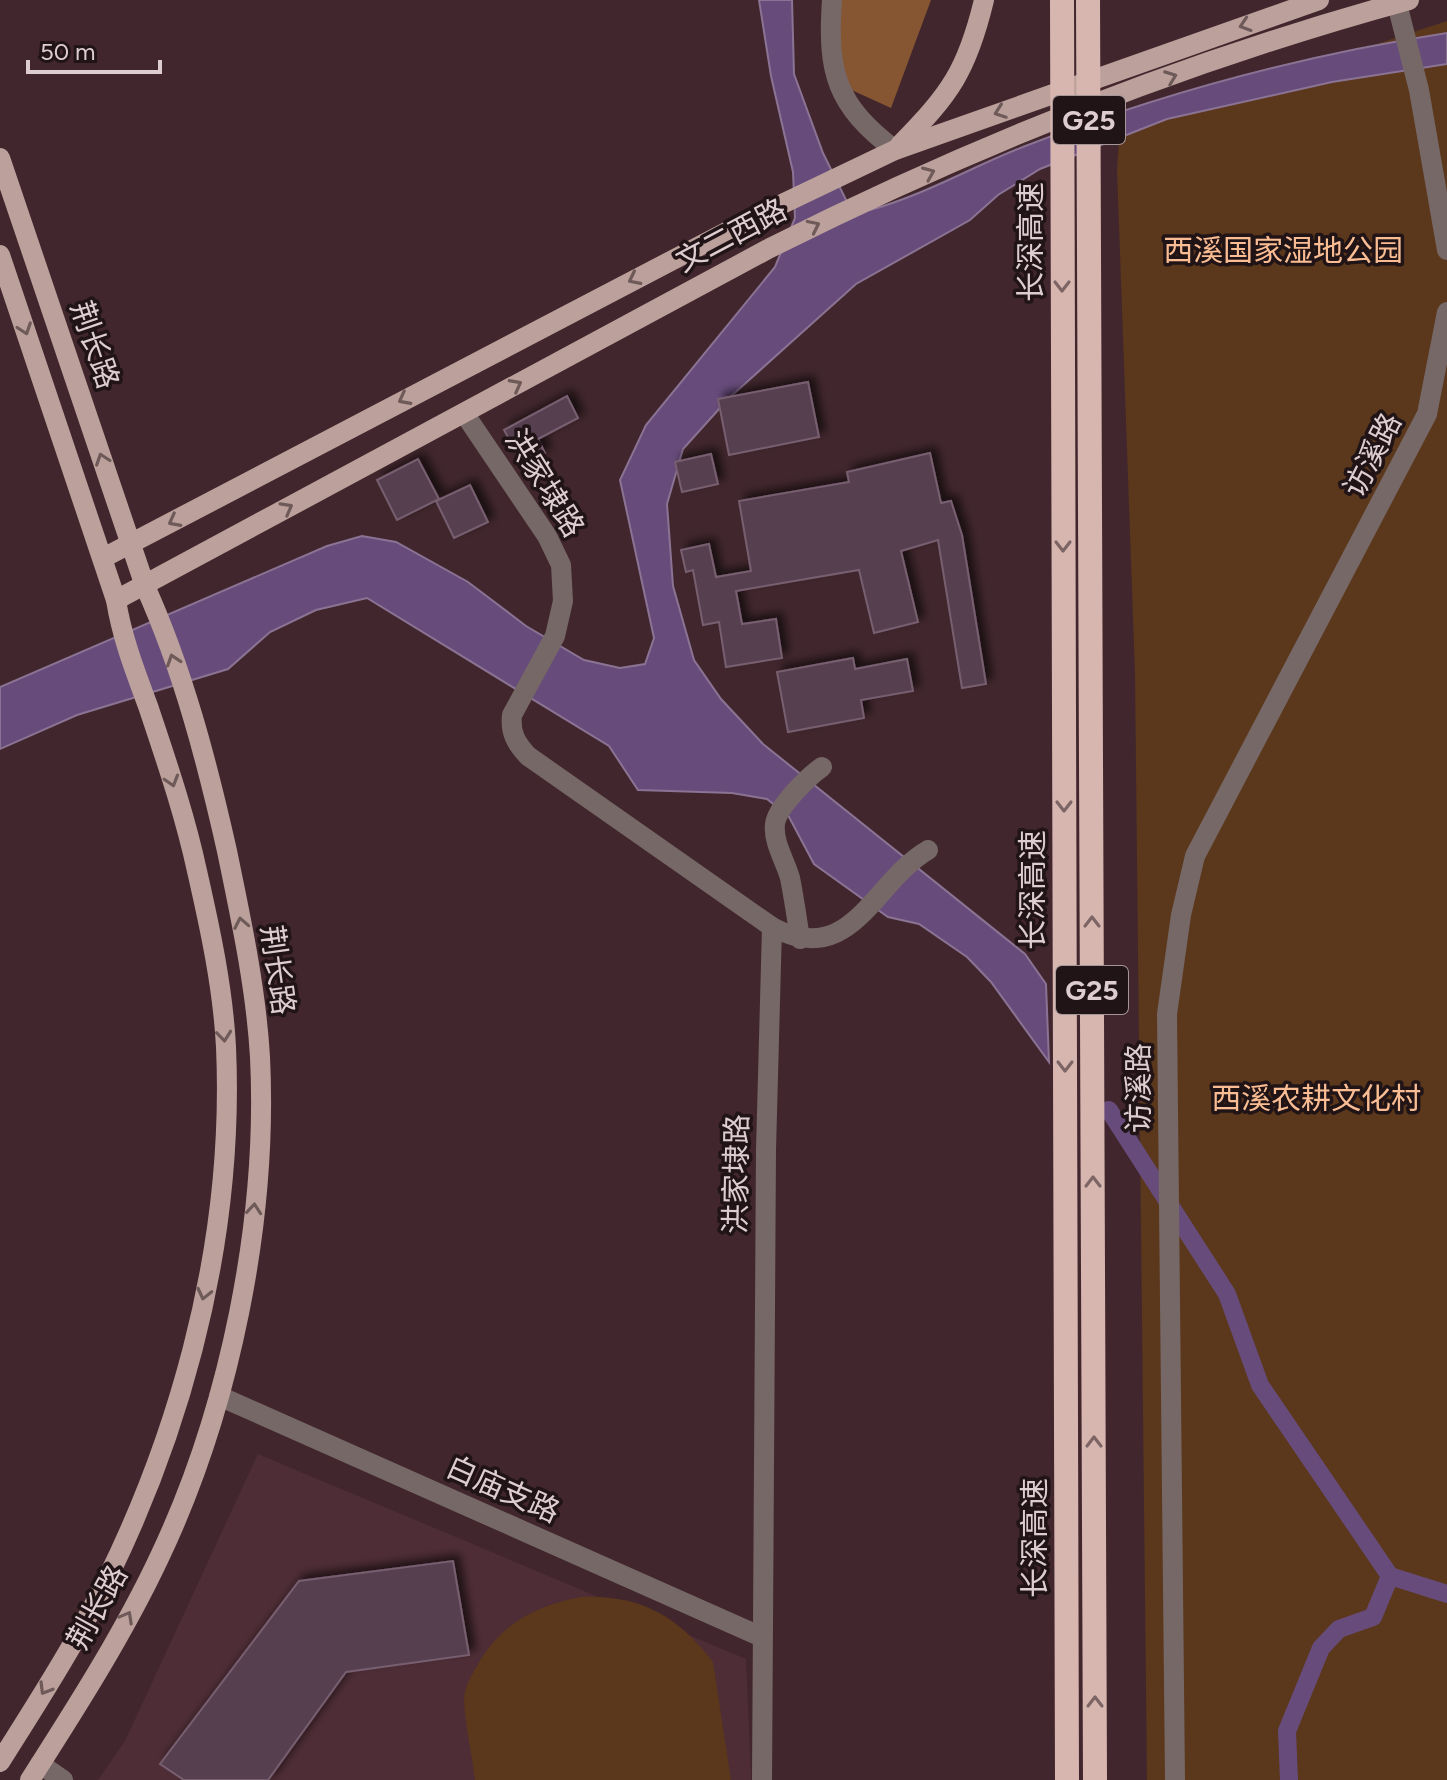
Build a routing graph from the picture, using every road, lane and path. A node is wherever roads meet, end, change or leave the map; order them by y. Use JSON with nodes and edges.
{"nodes":[{"id":1,"x":832,"y":0,"type":"edge"},
{"id":2,"x":984,"y":0,"type":"edge"},
{"id":3,"x":1062,"y":0,"type":"edge"},
{"id":4,"x":1088,"y":0,"type":"edge"},
{"id":5,"x":1308,"y":1,"type":"edge"},
{"id":6,"x":1401,"y":1,"type":"edge"},
{"id":7,"x":895,"y":150,"type":"junction"},
{"id":8,"x":0,"y":158,"type":"edge"},
{"id":9,"x":1447,"y":250,"type":"edge"},
{"id":10,"x":0,"y":255,"type":"edge"},
{"id":11,"x":1447,"y":312,"type":"edge"},
{"id":12,"x":464,"y":413,"type":"junction"},
{"id":13,"x":131,"y":544,"type":"junction"},
{"id":14,"x":103,"y":558,"type":"junction"},
{"id":15,"x":145,"y":586,"type":"junction"},
{"id":16,"x":116,"y":600,"type":"junction"},
{"id":17,"x":816,"y":771,"type":"dead end"},
{"id":18,"x":920,"y":854,"type":"dead end"},
{"id":19,"x":772,"y":927,"type":"junction"},
{"id":20,"x":800,"y":939,"type":"junction"},
{"id":21,"x":219,"y":1396,"type":"junction"},
{"id":22,"x":762,"y":1637,"type":"junction"},
{"id":23,"x":0,"y":1762,"type":"edge"},
{"id":24,"x":35,"y":1772,"type":"edge"},
{"id":25,"x":63,"y":1780,"type":"edge"},
{"id":26,"x":762,"y":1780,"type":"edge"},
{"id":27,"x":1067,"y":1780,"type":"edge"},
{"id":28,"x":1095,"y":1780,"type":"edge"},
{"id":29,"x":1175,"y":1780,"type":"edge"}],
"edges":[{"from":1,"to":7,"type":"street"},
{"from":2,"to":7,"type":"main road"},
{"from":3,"to":27,"type":"highway","name":"长深高速","number":"G25","one_way":true},
{"from":28,"to":4,"type":"highway","name":"长深高速","number":"G25","one_way":true},
{"from":5,"to":7,"type":"main road","one_way":true},
{"from":6,"to":9,"type":"street"},
{"from":12,"to":6,"type":"main road","name":"文二西路","one_way":true},
{"from":7,"to":13,"type":"main road","name":"文二西路","one_way":true},
{"from":13,"to":8,"type":"main road","name":"荆长路","one_way":true},
{"from":10,"to":14,"type":"main road","name":"荆长路","one_way":true},
{"from":11,"to":29,"type":"street","name":"访溪路"},
{"from":15,"to":12,"type":"main road","name":"文二西路","one_way":true},
{"from":12,"to":19,"type":"street","name":"洪家埭路"},
{"from":13,"to":14,"type":"main road","name":"文二西路"},
{"from":13,"to":15,"type":"main road","name":"荆长路"},
{"from":14,"to":16,"type":"main road","name":"荆长路"},
{"from":15,"to":16,"type":"main road","name":"文二西路"},
{"from":21,"to":15,"type":"main road","name":"荆长路","one_way":true},
{"from":16,"to":23,"type":"main road","name":"荆长路","one_way":true},
{"from":17,"to":20,"type":"street"},
{"from":18,"to":20,"type":"street"},
{"from":19,"to":20,"type":"street"},
{"from":19,"to":22,"type":"street","name":"洪家埭路"},
{"from":21,"to":22,"type":"street","name":"白庙支路"},
{"from":24,"to":21,"type":"main road","name":"荆长路","one_way":true},
{"from":22,"to":26,"type":"street","name":"洪家埭路"},
{"from":24,"to":25,"type":"street"}]}
